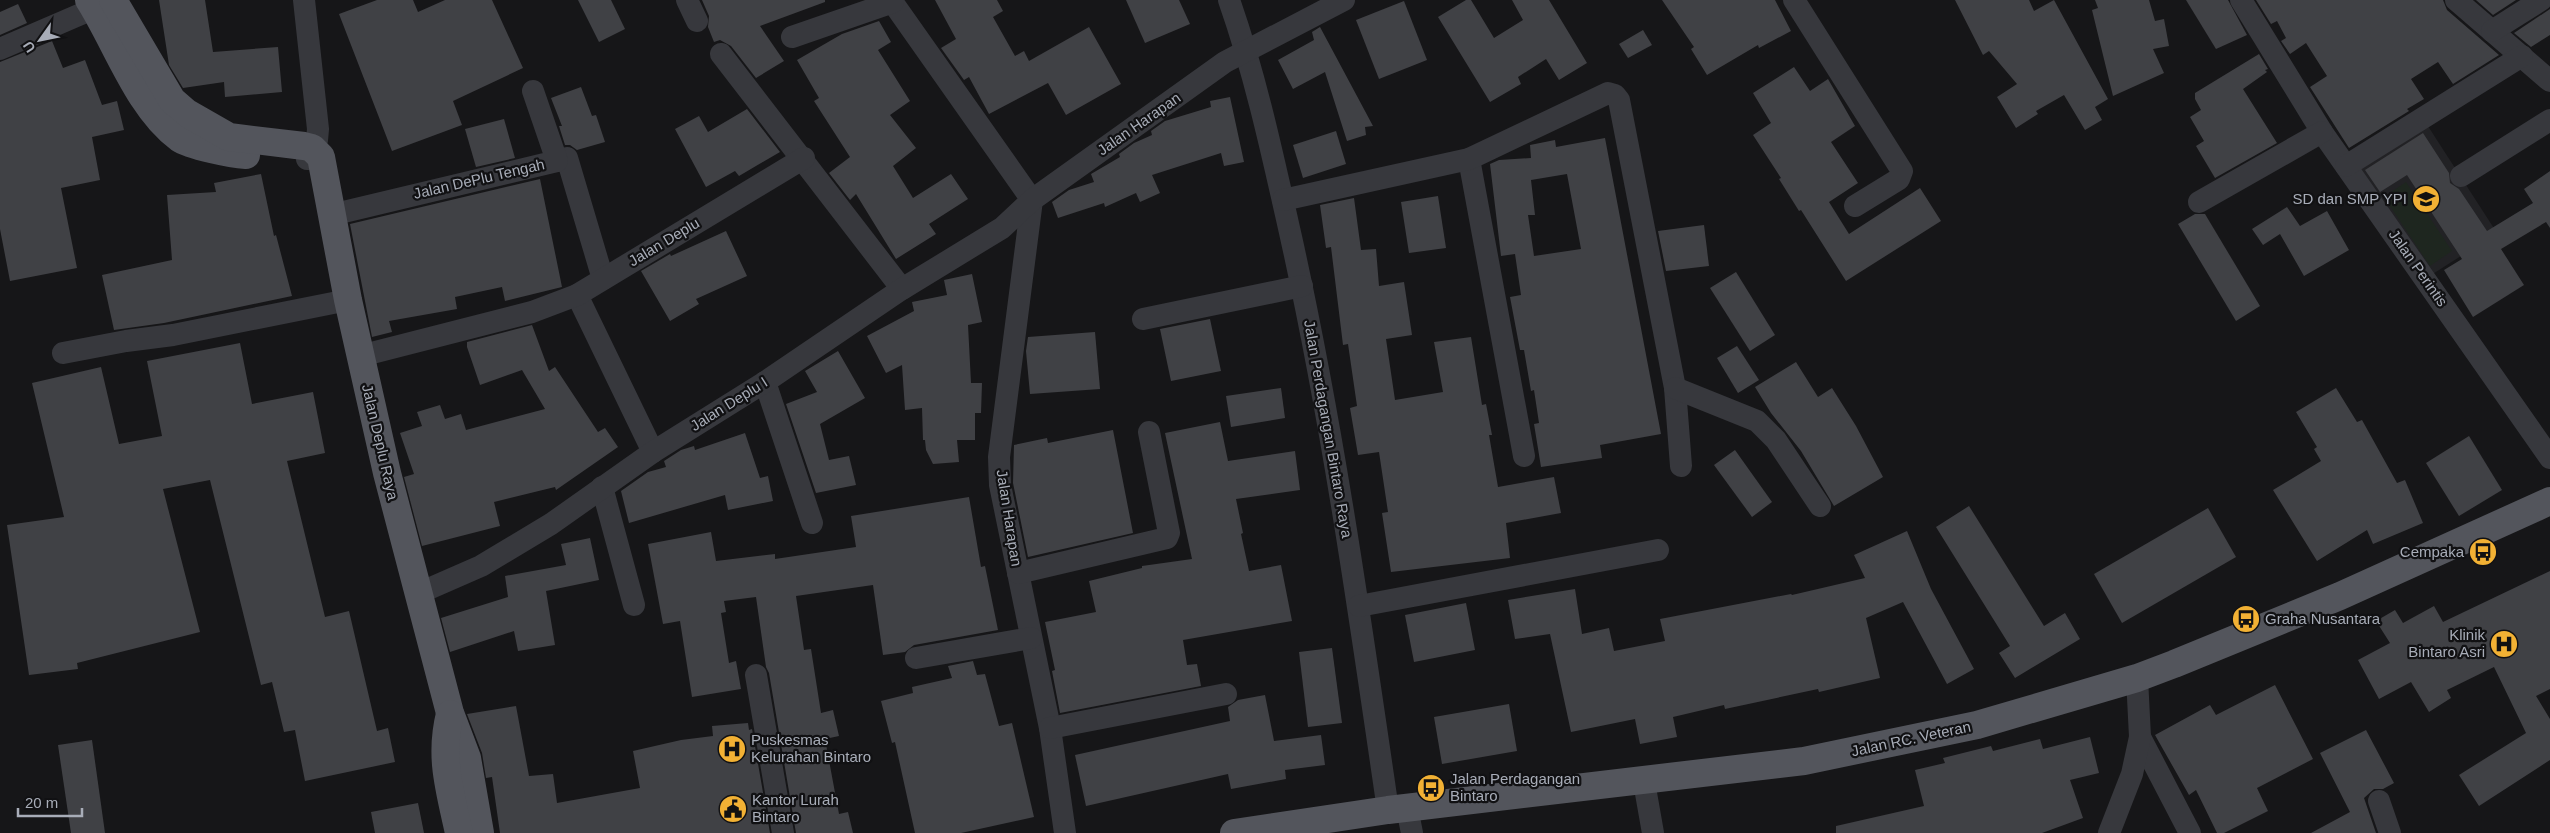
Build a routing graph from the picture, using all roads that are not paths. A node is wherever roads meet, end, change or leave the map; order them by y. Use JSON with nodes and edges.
{"nodes":[{"id":1,"x":304,"y":0,"type":"edge"},
{"id":2,"x":687,"y":0,"type":"edge"},
{"id":3,"x":1229,"y":0,"type":"edge"},
{"id":4,"x":1344,"y":0,"type":"edge"},
{"id":5,"x":1794,"y":0,"type":"edge"},
{"id":6,"x":2241,"y":0,"type":"edge"},
{"id":7,"x":2456,"y":0,"type":"edge"},
{"id":8,"x":2541,"y":0,"type":"edge"},
{"id":9,"x":892,"y":1,"type":"edge"},
{"id":10,"x":102,"y":2,"type":"edge"},
{"id":11,"x":697,"y":21,"type":"dead end"},
{"id":12,"x":2492,"y":31,"type":"junction"},
{"id":13,"x":792,"y":36,"type":"dead end"},
{"id":14,"x":0,"y":49,"type":"edge"},
{"id":15,"x":1247,"y":52,"type":"junction"},
{"id":16,"x":721,"y":54,"type":"dead end"},
{"id":17,"x":2522,"y":56,"type":"junction"},
{"id":18,"x":2550,"y":81,"type":"edge"},
{"id":19,"x":533,"y":91,"type":"dead end"},
{"id":20,"x":2550,"y":120,"type":"edge"},
{"id":21,"x":2322,"y":132,"type":"junction"},
{"id":22,"x":314,"y":158,"type":"junction"},
{"id":23,"x":804,"y":158,"type":"junction"},
{"id":24,"x":1469,"y":159,"type":"junction"},
{"id":25,"x":557,"y":161,"type":"junction"},
{"id":26,"x":2346,"y":166,"type":"junction"},
{"id":27,"x":2461,"y":176,"type":"dead end"},
{"id":28,"x":1032,"y":200,"type":"junction"},
{"id":29,"x":1282,"y":200,"type":"junction"},
{"id":30,"x":2199,"y":202,"type":"dead end"},
{"id":31,"x":1855,"y":206,"type":"dead end"},
{"id":32,"x":331,"y":215,"type":"junction"},
{"id":33,"x":603,"y":279,"type":"junction"},
{"id":34,"x":1302,"y":286,"type":"junction"},
{"id":35,"x":902,"y":289,"type":"junction"},
{"id":36,"x":576,"y":295,"type":"junction"},
{"id":37,"x":348,"y":300,"type":"junction"},
{"id":38,"x":1142,"y":319,"type":"dead end"},
{"id":39,"x":63,"y":353,"type":"dead end"},
{"id":40,"x":360,"y":356,"type":"junction"},
{"id":41,"x":765,"y":382,"type":"junction"},
{"id":42,"x":1675,"y":388,"type":"junction"},
{"id":43,"x":1149,"y":432,"type":"dead end"},
{"id":44,"x":653,"y":452,"type":"junction"},
{"id":45,"x":1524,"y":456,"type":"dead end"},
{"id":46,"x":2550,"y":458,"type":"edge"},
{"id":47,"x":1681,"y":466,"type":"dead end"},
{"id":48,"x":602,"y":487,"type":"junction"},
{"id":49,"x":2550,"y":501,"type":"edge"},
{"id":50,"x":1820,"y":506,"type":"dead end"},
{"id":51,"x":812,"y":523,"type":"dead end"},
{"id":52,"x":1658,"y":550,"type":"dead end"},
{"id":53,"x":1018,"y":572,"type":"junction"},
{"id":54,"x":417,"y":594,"type":"junction"},
{"id":55,"x":634,"y":605,"type":"dead end"},
{"id":56,"x":1358,"y":606,"type":"junction"},
{"id":57,"x":1031,"y":638,"type":"junction"},
{"id":58,"x":916,"y":658,"type":"dead end"},
{"id":59,"x":756,"y":675,"type":"dead end"},
{"id":60,"x":2137,"y":678,"type":"junction"},
{"id":61,"x":1226,"y":694,"type":"dead end"},
{"id":62,"x":450,"y":713,"type":"junction"},
{"id":63,"x":1050,"y":728,"type":"junction"},
{"id":64,"x":2140,"y":737,"type":"junction"},
{"id":65,"x":1644,"y":782,"type":"junction"},
{"id":66,"x":2379,"y":801,"type":"dead end"},
{"id":67,"x":1402,"y":817,"type":"edge"},
{"id":68,"x":458,"y":833,"type":"edge"},
{"id":69,"x":480,"y":833,"type":"edge"},
{"id":70,"x":784,"y":833,"type":"edge"},
{"id":71,"x":1065,"y":833,"type":"edge"},
{"id":72,"x":1234,"y":833,"type":"edge"},
{"id":73,"x":1653,"y":833,"type":"edge"},
{"id":74,"x":2110,"y":833,"type":"edge"},
{"id":75,"x":2190,"y":833,"type":"edge"},
{"id":76,"x":2390,"y":833,"type":"edge"}],
"edges":[{"from":1,"to":22,"type":"street"},
{"from":2,"to":11,"type":"street"},
{"from":3,"to":15,"type":"street","name":"Jalan Perdagangan Bintaro Raya"},
{"from":4,"to":15,"type":"street","name":"Jalan Harapan"},
{"from":5,"to":31,"type":"street"},
{"from":6,"to":21,"type":"street","name":"Jalan Perintis"},
{"from":7,"to":12,"type":"street"},
{"from":8,"to":12,"type":"street"},
{"from":9,"to":13,"type":"street"},
{"from":9,"to":28,"type":"street"},
{"from":10,"to":14,"type":"street"},
{"from":10,"to":22,"type":"main road"},
{"from":12,"to":17,"type":"street"},
{"from":15,"to":28,"type":"street","name":"Jalan Harapan"},
{"from":15,"to":29,"type":"street","name":"Jalan Perdagangan Bintaro Raya"},
{"from":16,"to":23,"type":"street"},
{"from":17,"to":18,"type":"street"},
{"from":17,"to":26,"type":"street"},
{"from":19,"to":25,"type":"street","name":"Jalan DePlu Tengah"},
{"from":20,"to":27,"type":"street"},
{"from":21,"to":26,"type":"street","name":"Jalan Perintis"},
{"from":21,"to":30,"type":"street"},
{"from":22,"to":32,"type":"main road","name":"Jalan Deplu Raya"},
{"from":23,"to":33,"type":"street","name":"Jalan Deplu"},
{"from":23,"to":35,"type":"street"},
{"from":24,"to":29,"type":"street"},
{"from":24,"to":42,"type":"street"},
{"from":24,"to":45,"type":"street"},
{"from":25,"to":32,"type":"street","name":"Jalan DePlu Tengah"},
{"from":25,"to":33,"type":"street"},
{"from":26,"to":46,"type":"street","name":"Jalan Perintis"},
{"from":28,"to":35,"type":"street","name":"Jalan Deplu I"},
{"from":28,"to":53,"type":"street","name":"Jalan Harapan"},
{"from":29,"to":34,"type":"street","name":"Jalan Perdagangan Bintaro Raya"},
{"from":32,"to":37,"type":"main road","name":"Jalan Deplu Raya"},
{"from":33,"to":36,"type":"street","name":"Jalan Deplu"},
{"from":34,"to":38,"type":"street"},
{"from":34,"to":56,"type":"street","name":"Jalan Perdagangan Bintaro Raya"},
{"from":35,"to":41,"type":"street","name":"Jalan Deplu I"},
{"from":36,"to":40,"type":"street","name":"Jalan Deplu"},
{"from":36,"to":44,"type":"street"},
{"from":37,"to":39,"type":"street"},
{"from":37,"to":40,"type":"main road","name":"Jalan Deplu Raya"},
{"from":40,"to":54,"type":"main road","name":"Jalan Deplu Raya"},
{"from":41,"to":44,"type":"street","name":"Jalan Deplu I"},
{"from":41,"to":51,"type":"street"},
{"from":42,"to":47,"type":"street"},
{"from":42,"to":50,"type":"street"},
{"from":43,"to":53,"type":"street"},
{"from":44,"to":48,"type":"street","name":"Jalan Deplu I"},
{"from":48,"to":54,"type":"street","name":"Jalan Deplu I"},
{"from":48,"to":55,"type":"street"},
{"from":49,"to":60,"type":"main road","name":"Jalan RC. Veteran"},
{"from":52,"to":56,"type":"street"},
{"from":53,"to":57,"type":"street","name":"Jalan Harapan"},
{"from":54,"to":62,"type":"main road","name":"Jalan Deplu Raya"},
{"from":56,"to":67,"type":"street","name":"Jalan Perdagangan Bintaro Raya"},
{"from":57,"to":58,"type":"street"},
{"from":57,"to":63,"type":"street","name":"Jalan Harapan"},
{"from":59,"to":70,"type":"street"},
{"from":60,"to":64,"type":"street"},
{"from":60,"to":65,"type":"main road","name":"Jalan RC. Veteran"},
{"from":61,"to":63,"type":"street"},
{"from":62,"to":68,"type":"main road","name":"Jalan Deplu Raya"},
{"from":62,"to":69,"type":"main road","name":"Jalan Deplu Raya"},
{"from":63,"to":71,"type":"street","name":"Jalan Harapan"},
{"from":64,"to":74,"type":"street"},
{"from":64,"to":75,"type":"street"},
{"from":65,"to":67,"type":"main road","name":"Jalan RC. Veteran"},
{"from":65,"to":73,"type":"street"},
{"from":66,"to":76,"type":"street"},
{"from":67,"to":72,"type":"main road","name":"Jalan RC. Veteran"}]}
